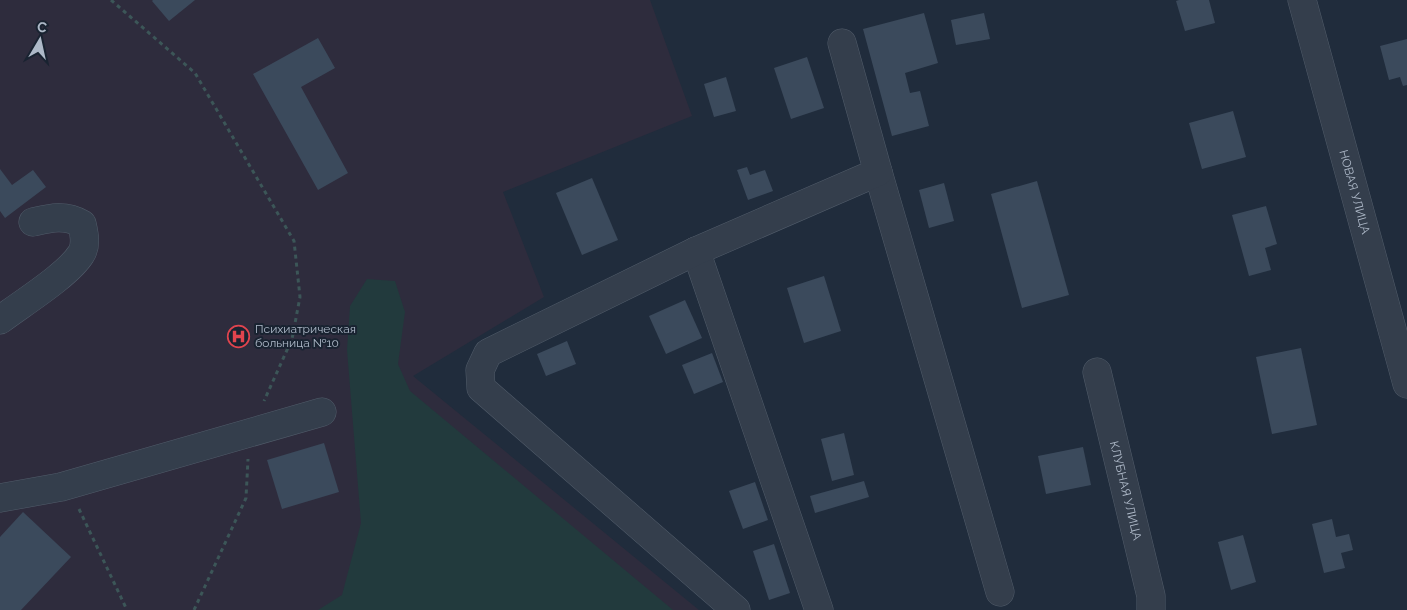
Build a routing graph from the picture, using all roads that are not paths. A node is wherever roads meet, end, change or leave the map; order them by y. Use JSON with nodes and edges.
{"nodes":[{"id":1,"x":1302,"y":0,"type":"edge"},
{"id":2,"x":842,"y":43,"type":"dead end"},
{"id":3,"x":878,"y":172,"type":"junction"},
{"id":4,"x":32,"y":222,"type":"dead end"},
{"id":5,"x":696,"y":251,"type":"junction"},
{"id":6,"x":0,"y":320,"type":"edge"},
{"id":7,"x":1097,"y":372,"type":"dead end"},
{"id":8,"x":1407,"y":384,"type":"edge"},
{"id":9,"x":322,"y":412,"type":"dead end"},
{"id":10,"x":0,"y":498,"type":"edge"},
{"id":11,"x":1000,"y":592,"type":"dead end"},
{"id":12,"x":736,"y":610,"type":"edge"},
{"id":13,"x":819,"y":610,"type":"edge"},
{"id":14,"x":1151,"y":610,"type":"edge"}],
"edges":[{"from":1,"to":8,"type":"street","name":"НОВАЯ УЛИЦА"},
{"from":2,"to":3,"type":"street"},
{"from":3,"to":5,"type":"street"},
{"from":3,"to":11,"type":"street"},
{"from":4,"to":6,"type":"street"},
{"from":5,"to":12,"type":"street"},
{"from":5,"to":13,"type":"street"},
{"from":7,"to":14,"type":"street","name":"КЛУБНАЯ УЛИЦА"},
{"from":9,"to":10,"type":"street"}]}
